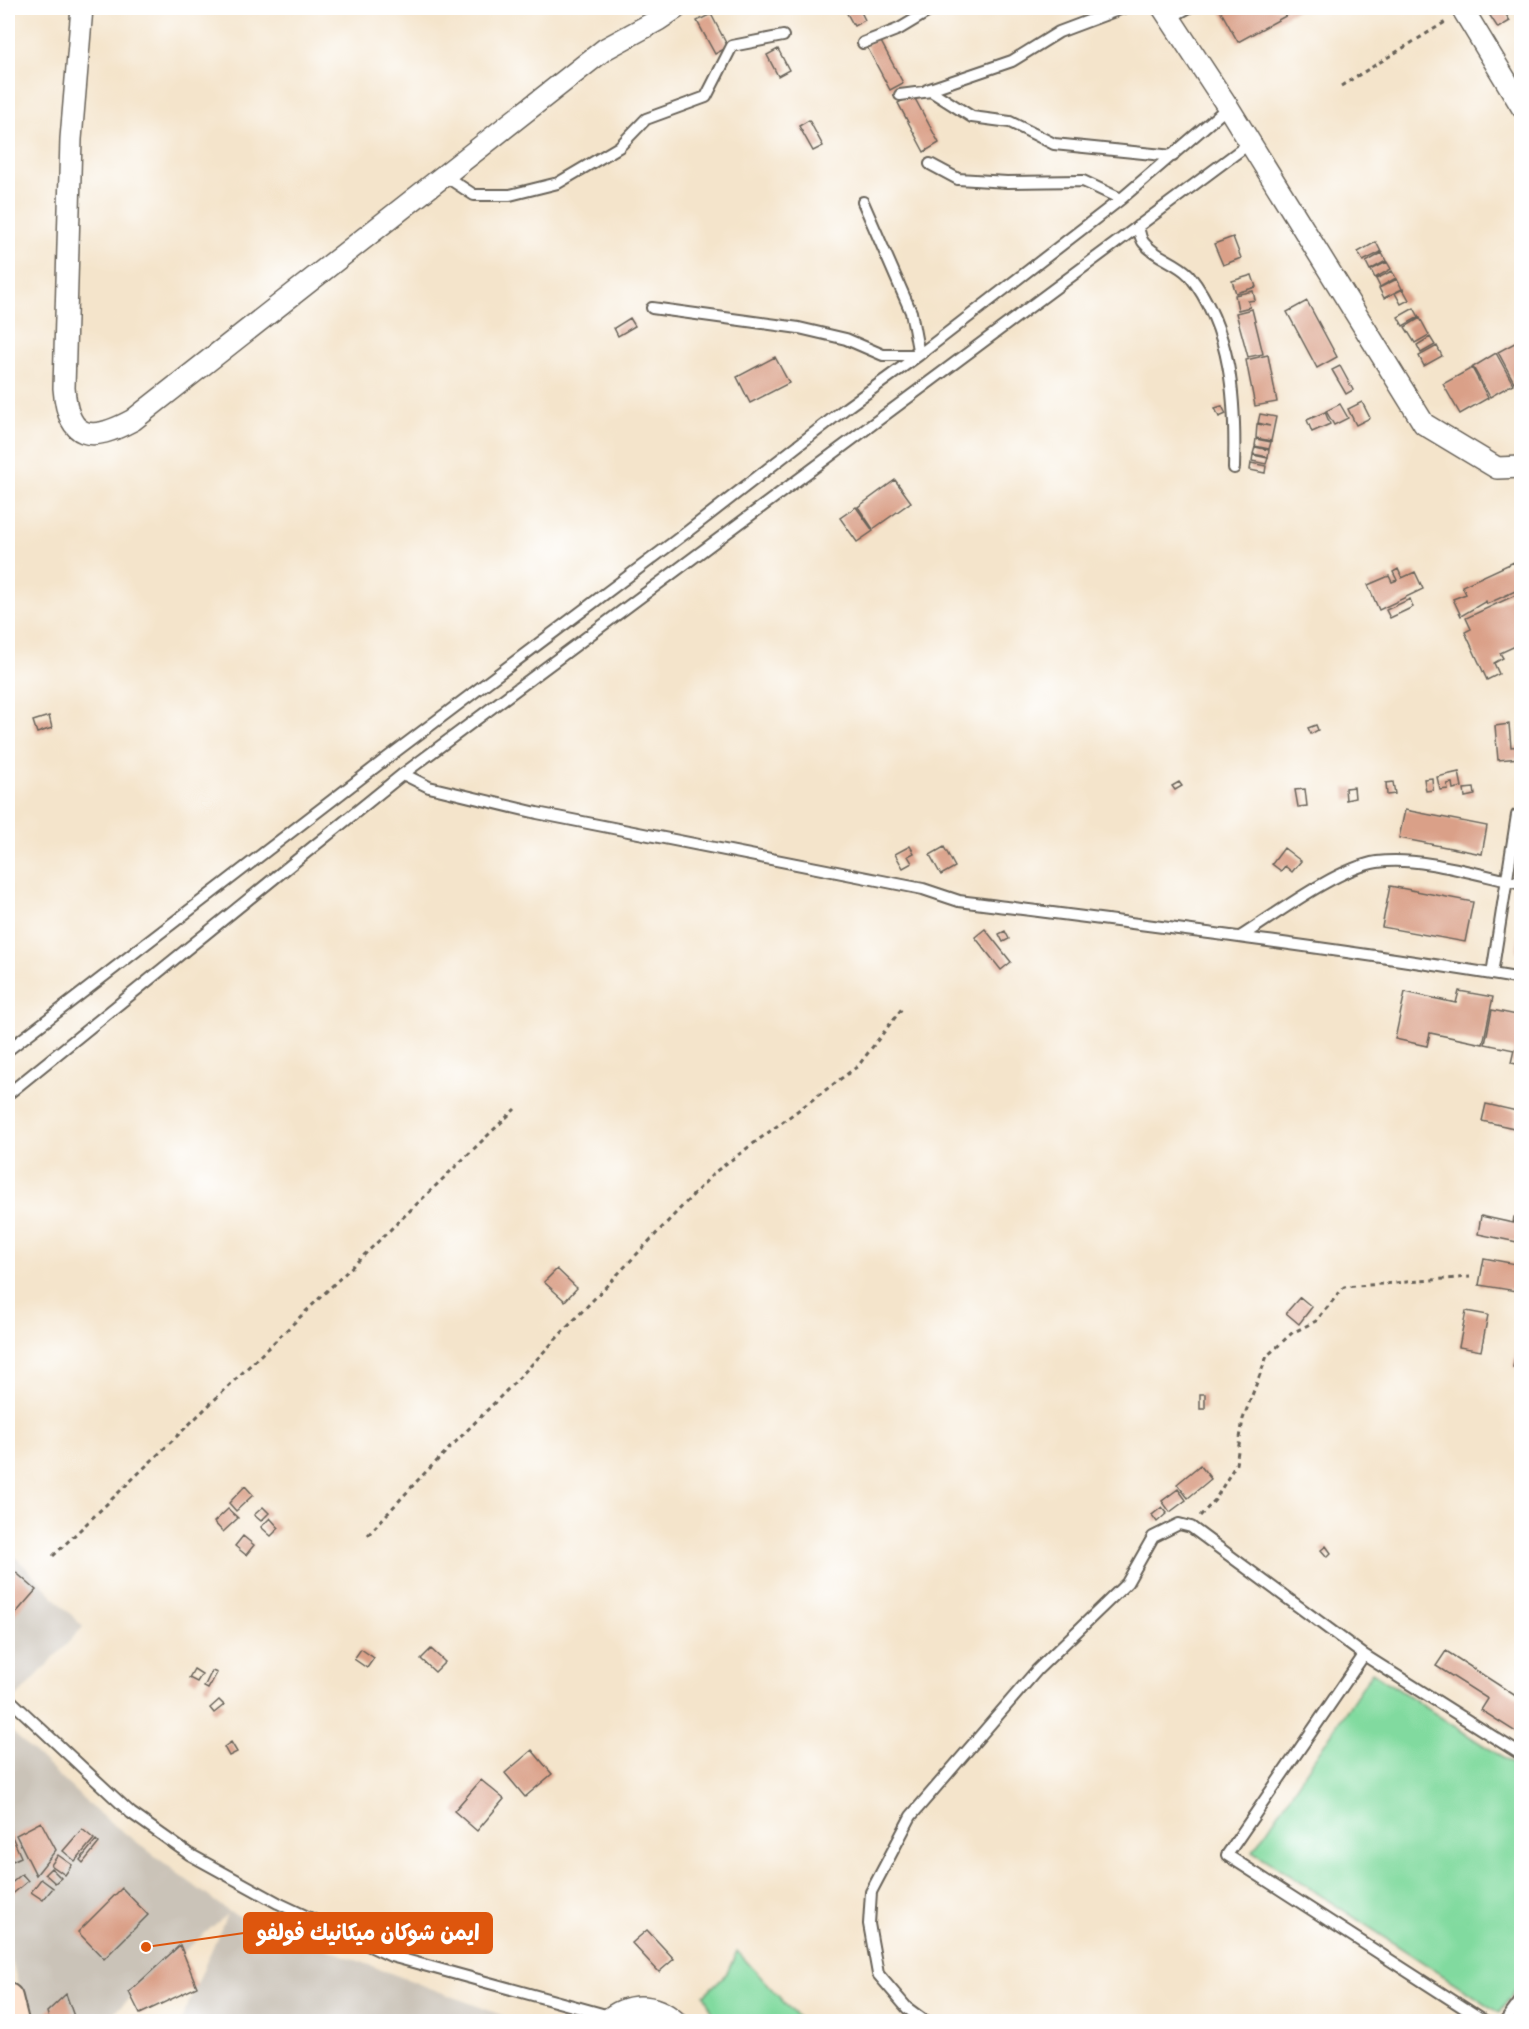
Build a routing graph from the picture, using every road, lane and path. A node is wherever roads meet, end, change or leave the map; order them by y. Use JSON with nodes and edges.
{"nodes":[{"id":1,"x":82,"y":8,"type":"edge"},
{"id":2,"x":676,"y":8,"type":"edge"},
{"id":3,"x":934,"y":8,"type":"edge"},
{"id":4,"x":1123,"y":8,"type":"edge"},
{"id":5,"x":1463,"y":9,"type":"edge"},
{"id":6,"x":1174,"y":11,"type":"edge"},
{"id":7,"x":783,"y":36,"type":"dead end"},
{"id":8,"x":863,"y":43,"type":"dead end"},
{"id":9,"x":1341,"y":86,"type":"dead end"},
{"id":10,"x":921,"y":92,"type":"junction"},
{"id":11,"x":900,"y":95,"type":"dead end"},
{"id":12,"x":1228,"y":107,"type":"junction"},
{"id":13,"x":1521,"y":107,"type":"edge"},
{"id":14,"x":1250,"y":143,"type":"junction"},
{"id":15,"x":1173,"y":156,"type":"junction"},
{"id":16,"x":930,"y":164,"type":"dead end"},
{"id":17,"x":445,"y":176,"type":"junction"},
{"id":18,"x":1121,"y":199,"type":"junction"},
{"id":19,"x":863,"y":202,"type":"dead end"},
{"id":20,"x":1138,"y":226,"type":"junction"},
{"id":21,"x":652,"y":308,"type":"dead end"},
{"id":22,"x":919,"y":355,"type":"junction"},
{"id":23,"x":1521,"y":466,"type":"edge"},
{"id":24,"x":1234,"y":468,"type":"dead end"},
{"id":25,"x":403,"y":774,"type":"junction"},
{"id":26,"x":1517,"y":815,"type":"dead end"},
{"id":27,"x":1507,"y":881,"type":"junction"},
{"id":28,"x":1521,"y":884,"type":"edge"},
{"id":29,"x":1240,"y":937,"type":"junction"},
{"id":30,"x":1492,"y":974,"type":"junction"},
{"id":31,"x":1521,"y":979,"type":"edge"},
{"id":32,"x":903,"y":1006,"type":"dead end"},
{"id":33,"x":8,"y":1050,"type":"edge"},
{"id":34,"x":8,"y":1094,"type":"edge"},
{"id":35,"x":515,"y":1109,"type":"dead end"},
{"id":36,"x":1470,"y":1277,"type":"dead end"},
{"id":37,"x":1191,"y":1527,"type":"junction"},
{"id":38,"x":368,"y":1535,"type":"dead end"},
{"id":39,"x":53,"y":1556,"type":"dead end"},
{"id":40,"x":1364,"y":1655,"type":"junction"},
{"id":41,"x":8,"y":1698,"type":"edge"},
{"id":42,"x":1521,"y":1755,"type":"edge"},
{"id":43,"x":8,"y":1998,"type":"edge"},
{"id":44,"x":1521,"y":1999,"type":"edge"},
{"id":45,"x":611,"y":2020,"type":"edge"},
{"id":46,"x":14,"y":2022,"type":"edge"},
{"id":47,"x":676,"y":2022,"type":"edge"},
{"id":48,"x":926,"y":2022,"type":"edge"},
{"id":49,"x":1486,"y":2022,"type":"edge"},
{"id":50,"x":1505,"y":2022,"type":"edge"}],
"edges":[{"from":1,"to":17,"type":"street"},
{"from":2,"to":17,"type":"street"},
{"from":3,"to":8,"type":"lane"},
{"from":4,"to":10,"type":"lane"},
{"from":5,"to":9,"type":"path"},
{"from":5,"to":13,"type":"street"},
{"from":6,"to":12,"type":"street"},
{"from":7,"to":17,"type":"lane"},
{"from":10,"to":11,"type":"lane"},
{"from":10,"to":15,"type":"lane"},
{"from":12,"to":14,"type":"street"},
{"from":12,"to":15,"type":"lane"},
{"from":14,"to":20,"type":"lane"},
{"from":14,"to":23,"type":"street"},
{"from":15,"to":18,"type":"lane"},
{"from":16,"to":18,"type":"lane"},
{"from":18,"to":22,"type":"lane"},
{"from":19,"to":22,"type":"lane"},
{"from":20,"to":24,"type":"lane"},
{"from":20,"to":25,"type":"lane"},
{"from":21,"to":22,"type":"lane"},
{"from":22,"to":33,"type":"lane"},
{"from":25,"to":29,"type":"lane"},
{"from":25,"to":34,"type":"lane"},
{"from":26,"to":27,"type":"lane"},
{"from":27,"to":28,"type":"lane"},
{"from":27,"to":29,"type":"lane"},
{"from":27,"to":30,"type":"lane"},
{"from":29,"to":30,"type":"lane"},
{"from":30,"to":31,"type":"lane"},
{"from":32,"to":38,"type":"path"},
{"from":35,"to":39,"type":"path"},
{"from":36,"to":37,"type":"path"},
{"from":37,"to":40,"type":"lane"},
{"from":37,"to":48,"type":"lane"},
{"from":40,"to":42,"type":"lane"},
{"from":40,"to":49,"type":"lane"},
{"from":41,"to":45,"type":"lane"},
{"from":43,"to":46,"type":"main road"},
{"from":44,"to":50,"type":"lane"},
{"from":45,"to":47,"type":"street"}]}
